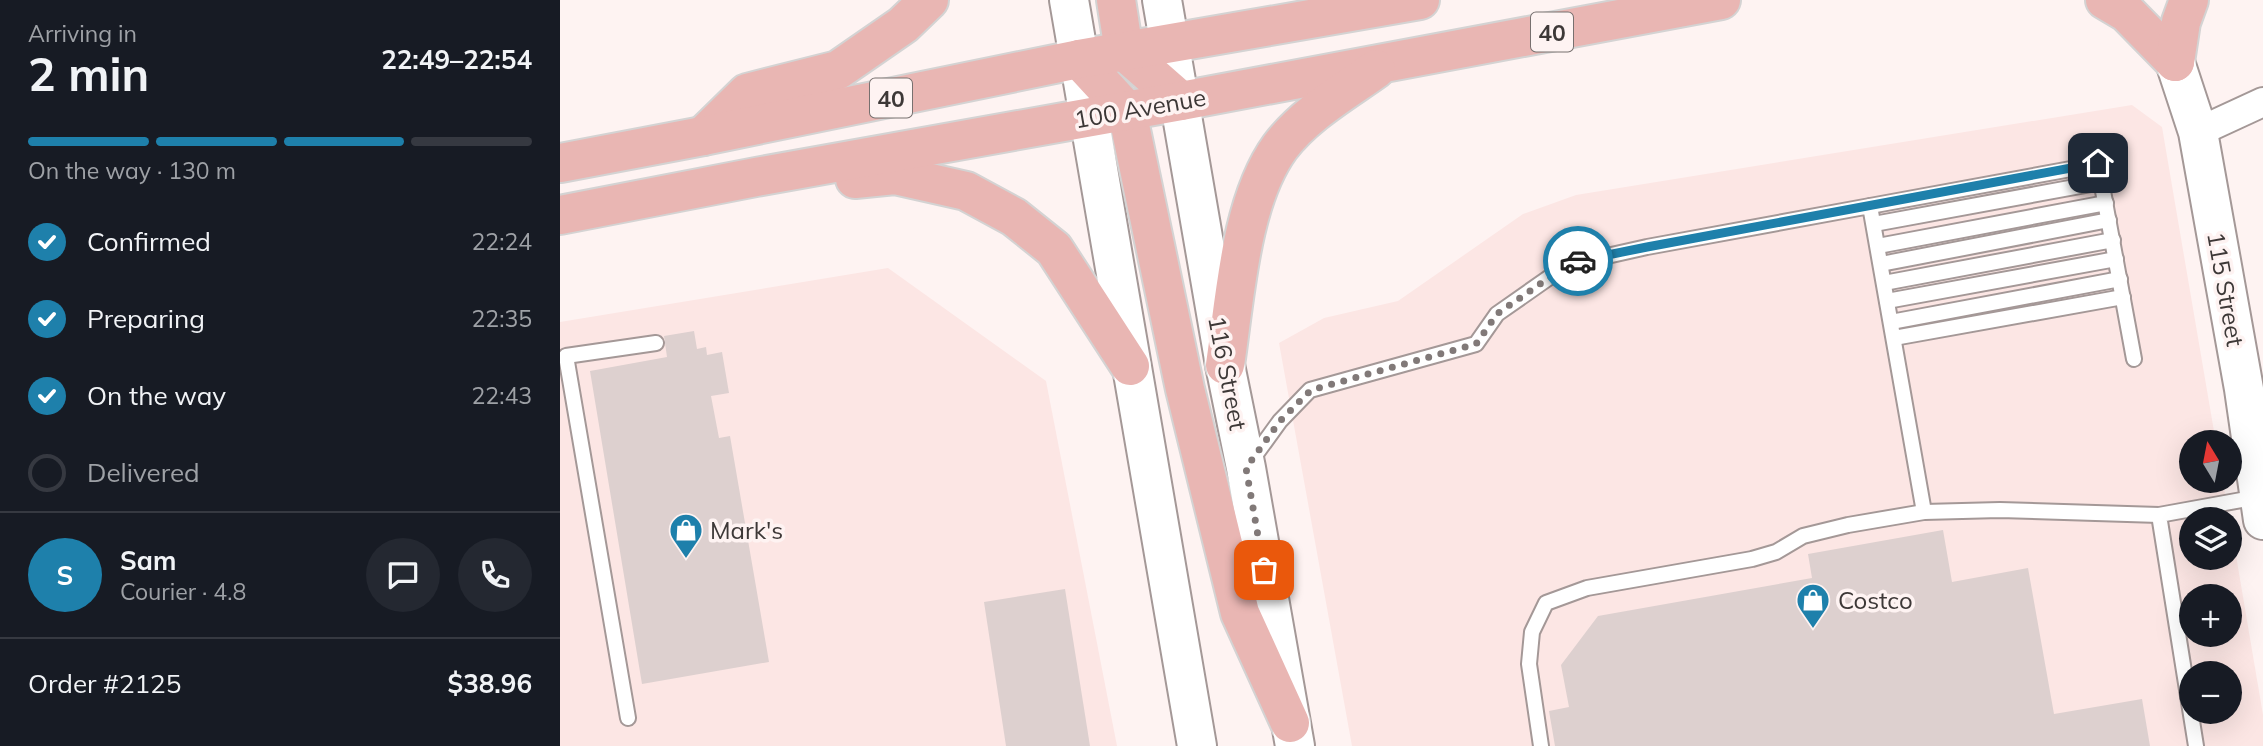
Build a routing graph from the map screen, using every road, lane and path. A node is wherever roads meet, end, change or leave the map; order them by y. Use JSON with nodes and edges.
{"nodes":[{"id":1,"x":929,"y":0,"type":"edge"},
{"id":2,"x":1069,"y":0,"type":"edge"},
{"id":3,"x":1115,"y":0,"type":"edge"},
{"id":4,"x":1163,"y":0,"type":"edge"},
{"id":5,"x":1420,"y":0,"type":"edge"},
{"id":6,"x":1721,"y":0,"type":"edge"},
{"id":7,"x":2105,"y":0,"type":"edge"},
{"id":8,"x":2189,"y":0,"type":"edge"},
{"id":9,"x":1171,"y":43,"type":"junction"},
{"id":10,"x":1124,"y":51,"type":"junction"},
{"id":11,"x":1079,"y":59,"type":"junction"},
{"id":12,"x":2175,"y":62,"type":"junction"},
{"id":13,"x":1383,"y":63,"type":"junction"},
{"id":14,"x":1181,"y":101,"type":"junction"},
{"id":15,"x":2263,"y":102,"type":"edge"},
{"id":16,"x":1127,"y":111,"type":"junction"},
{"id":17,"x":1090,"y":118,"type":"junction"},
{"id":18,"x":2198,"y":132,"type":"junction"},
{"id":19,"x":703,"y":136,"type":"junction"},
{"id":20,"x":560,"y":163,"type":"edge"},
{"id":21,"x":756,"y":177,"type":"junction"},
{"id":22,"x":2102,"y":182,"type":"junction"},
{"id":23,"x":2106,"y":203,"type":"junction"},
{"id":24,"x":1871,"y":206,"type":"junction"},
{"id":25,"x":560,"y":215,"type":"edge"},
{"id":26,"x":2109,"y":220,"type":"junction"},
{"id":27,"x":1874,"y":224,"type":"junction"},
{"id":28,"x":2113,"y":240,"type":"junction"},
{"id":29,"x":1878,"y":246,"type":"junction"},
{"id":30,"x":2116,"y":259,"type":"junction"},
{"id":31,"x":1881,"y":264,"type":"junction"},
{"id":32,"x":2120,"y":279,"type":"junction"},
{"id":33,"x":1884,"y":283,"type":"junction"},
{"id":34,"x":2123,"y":297,"type":"junction"},
{"id":35,"x":1887,"y":301,"type":"junction"},
{"id":36,"x":1891,"y":321,"type":"junction"},
{"id":37,"x":1894,"y":338,"type":"junction"},
{"id":38,"x":656,"y":343,"type":"dead end"},
{"id":39,"x":2134,"y":359,"type":"dead end"},
{"id":40,"x":1225,"y":365,"type":"junction"},
{"id":41,"x":1130,"y":366,"type":"junction"},
{"id":42,"x":2253,"y":388,"type":"edge"},
{"id":43,"x":1246,"y":468,"type":"junction"},
{"id":44,"x":2261,"y":505,"type":"edge"},
{"id":45,"x":1924,"y":512,"type":"junction"},
{"id":46,"x":2159,"y":515,"type":"junction"},
{"id":47,"x":628,"y":718,"type":"dead end"},
{"id":48,"x":1293,"y":734,"type":"edge"},
{"id":49,"x":1197,"y":746,"type":"edge"},
{"id":50,"x":1541,"y":746,"type":"edge"},
{"id":51,"x":2196,"y":746,"type":"edge"}],
"edges":[{"from":1,"to":19,"type":"main road"},
{"from":2,"to":11,"type":"main road"},
{"from":3,"to":10,"type":"main road"},
{"from":4,"to":9,"type":"main road","name":"116 Street"},
{"from":5,"to":9,"type":"main road","number":"40"},
{"from":6,"to":13,"type":"main road","name":"100 Avenue","number":"40"},
{"from":7,"to":12,"type":"main road"},
{"from":8,"to":12,"type":"main road"},
{"from":9,"to":10,"type":"main road","number":"40"},
{"from":9,"to":14,"type":"main road","name":"116 Street"},
{"from":10,"to":11,"type":"main road","number":"40"},
{"from":10,"to":14,"type":"main road"},
{"from":11,"to":16,"type":"main road"},
{"from":11,"to":17,"type":"main road"},
{"from":11,"to":19,"type":"main road","number":"40"},
{"from":12,"to":18,"type":"main road","name":"115 Street"},
{"from":13,"to":14,"type":"main road","name":"100 Avenue","number":"40"},
{"from":13,"to":40,"type":"main road"},
{"from":14,"to":16,"type":"main road","name":"100 Avenue","number":"40"},
{"from":14,"to":40,"type":"main road","name":"116 Street"},
{"from":15,"to":18,"type":"street"},
{"from":16,"to":17,"type":"main road","name":"100 Avenue","number":"40"},
{"from":16,"to":48,"type":"main road"},
{"from":17,"to":21,"type":"main road","name":"100 Avenue","number":"40"},
{"from":17,"to":41,"type":"main road"},
{"from":18,"to":42,"type":"main road","name":"115 Street"},
{"from":19,"to":20,"type":"main road","number":"40"},
{"from":21,"to":25,"type":"main road","name":"100 Avenue","number":"40"},
{"from":21,"to":41,"type":"main road"},
{"from":22,"to":23,"type":"lane"},
{"from":22,"to":24,"type":"lane"},
{"from":22,"to":27,"type":"lane"},
{"from":23,"to":26,"type":"lane"},
{"from":23,"to":29,"type":"lane"},
{"from":24,"to":27,"type":"lane"},
{"from":24,"to":43,"type":"lane"},
{"from":26,"to":28,"type":"lane"},
{"from":26,"to":31,"type":"lane"},
{"from":27,"to":29,"type":"lane"},
{"from":28,"to":30,"type":"lane"},
{"from":28,"to":33,"type":"lane"},
{"from":29,"to":31,"type":"lane"},
{"from":30,"to":32,"type":"lane"},
{"from":30,"to":35,"type":"lane"},
{"from":31,"to":33,"type":"lane"},
{"from":32,"to":34,"type":"lane"},
{"from":32,"to":36,"type":"lane"},
{"from":33,"to":35,"type":"lane"},
{"from":34,"to":37,"type":"lane"},
{"from":34,"to":39,"type":"lane"},
{"from":35,"to":36,"type":"lane"},
{"from":36,"to":37,"type":"lane"},
{"from":37,"to":45,"type":"lane"},
{"from":38,"to":47,"type":"lane"},
{"from":40,"to":43,"type":"main road","name":"116 Street"},
{"from":41,"to":49,"type":"main road"},
{"from":42,"to":44,"type":"main road","name":"115 Street"},
{"from":43,"to":48,"type":"main road","name":"116 Street"},
{"from":44,"to":46,"type":"lane"},
{"from":45,"to":46,"type":"lane"},
{"from":45,"to":50,"type":"lane"},
{"from":46,"to":51,"type":"lane"}]}
